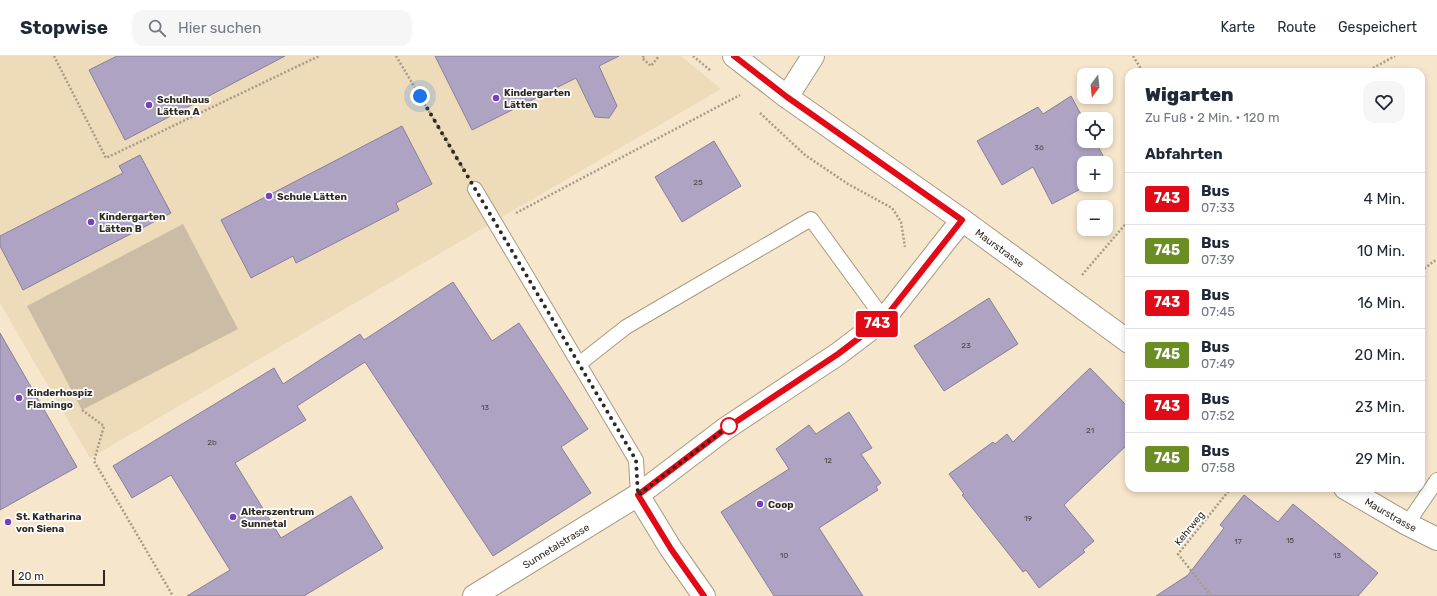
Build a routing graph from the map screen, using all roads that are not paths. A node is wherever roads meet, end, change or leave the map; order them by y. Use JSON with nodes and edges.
{"nodes":[{"id":1,"x":734,"y":56,"type":"edge"},
{"id":2,"x":813,"y":56,"type":"edge"},
{"id":3,"x":787,"y":97,"type":"junction"},
{"id":4,"x":475,"y":189,"type":"road end"},
{"id":5,"x":962,"y":220,"type":"junction"},
{"id":6,"x":884,"y":319,"type":"junction"},
{"id":7,"x":1125,"y":339,"type":"edge"},
{"id":8,"x":579,"y":364,"type":"junction"},
{"id":9,"x":1437,"y":480,"type":"edge"},
{"id":10,"x":1352,"y":492,"type":"edge"},
{"id":11,"x":638,"y":495,"type":"junction"},
{"id":12,"x":1407,"y":524,"type":"junction"},
{"id":13,"x":1437,"y":539,"type":"edge"},
{"id":14,"x":474,"y":596,"type":"edge"},
{"id":15,"x":704,"y":596,"type":"edge"}],
"edges":[{"from":1,"to":3,"type":"street","name":"Maurstrasse"},
{"from":2,"to":3,"type":"street"},
{"from":3,"to":5,"type":"street","name":"Maurstrasse"},
{"from":4,"to":8,"type":"lane"},
{"from":5,"to":6,"type":"street","name":"Sunnetalstrasse"},
{"from":5,"to":7,"type":"street","name":"Maurstrasse"},
{"from":6,"to":8,"type":"lane"},
{"from":6,"to":11,"type":"street","name":"Sunnetalstrasse"},
{"from":8,"to":11,"type":"lane"},
{"from":9,"to":12,"type":"lane"},
{"from":10,"to":12,"type":"street","name":"Maurstrasse"},
{"from":11,"to":14,"type":"street","name":"Sunnetalstrasse"},
{"from":11,"to":15,"type":"street"},
{"from":12,"to":13,"type":"street","name":"Maurstrasse"}]}
